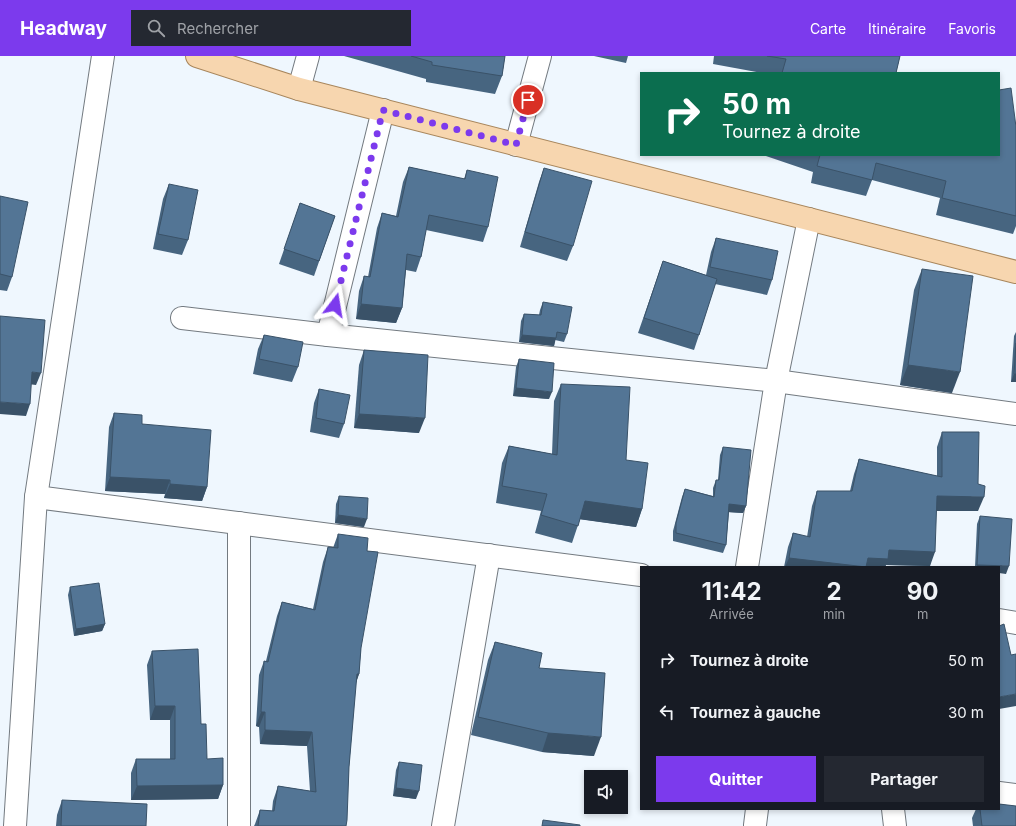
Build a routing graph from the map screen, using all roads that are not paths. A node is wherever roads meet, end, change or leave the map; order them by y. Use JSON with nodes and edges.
{"nodes":[{"id":1,"x":103,"y":56,"type":"edge"},
{"id":2,"x":198,"y":56,"type":"edge"},
{"id":3,"x":308,"y":56,"type":"edge"},
{"id":4,"x":540,"y":56,"type":"edge"},
{"id":5,"x":299,"y":89,"type":"junction"},
{"id":6,"x":383,"y":110,"type":"junction"},
{"id":7,"x":516,"y":145,"type":"junction"},
{"id":8,"x":809,"y":219,"type":"junction"},
{"id":9,"x":1016,"y":272,"type":"edge"},
{"id":10,"x":182,"y":318,"type":"dead end"},
{"id":11,"x":328,"y":336,"type":"junction"},
{"id":12,"x":776,"y":381,"type":"junction"},
{"id":13,"x":1016,"y":414,"type":"edge"},
{"id":14,"x":36,"y":497,"type":"junction"},
{"id":15,"x":239,"y":523,"type":"junction"},
{"id":16,"x":489,"y":555,"type":"junction"},
{"id":17,"x":747,"y":566,"type":"edge"},
{"id":18,"x":640,"y":575,"type":"edge"},
{"id":19,"x":1000,"y":620,"type":"edge"},
{"id":20,"x":1016,"y":623,"type":"edge"},
{"id":21,"x":1000,"y":793,"type":"edge"},
{"id":22,"x":1016,"y":795,"type":"edge"},
{"id":23,"x":893,"y":810,"type":"edge"},
{"id":24,"x":16,"y":826,"type":"edge"},
{"id":25,"x":239,"y":826,"type":"edge"},
{"id":26,"x":443,"y":826,"type":"edge"},
{"id":27,"x":895,"y":826,"type":"edge"}],
"edges":[{"from":1,"to":14,"type":"street"},
{"from":2,"to":5,"type":"main road"},
{"from":3,"to":5,"type":"street"},
{"from":4,"to":7,"type":"street"},
{"from":5,"to":6,"type":"main road"},
{"from":6,"to":7,"type":"main road"},
{"from":6,"to":11,"type":"street"},
{"from":7,"to":8,"type":"main road"},
{"from":8,"to":9,"type":"main road"},
{"from":8,"to":12,"type":"street"},
{"from":10,"to":11,"type":"street"},
{"from":11,"to":12,"type":"street"},
{"from":12,"to":13,"type":"street"},
{"from":12,"to":17,"type":"street"},
{"from":14,"to":15,"type":"street"},
{"from":14,"to":24,"type":"street"},
{"from":15,"to":16,"type":"street"},
{"from":15,"to":25,"type":"street"},
{"from":16,"to":18,"type":"street"},
{"from":16,"to":26,"type":"street"},
{"from":19,"to":20,"type":"street"},
{"from":21,"to":22,"type":"street"},
{"from":23,"to":27,"type":"street"}]}
